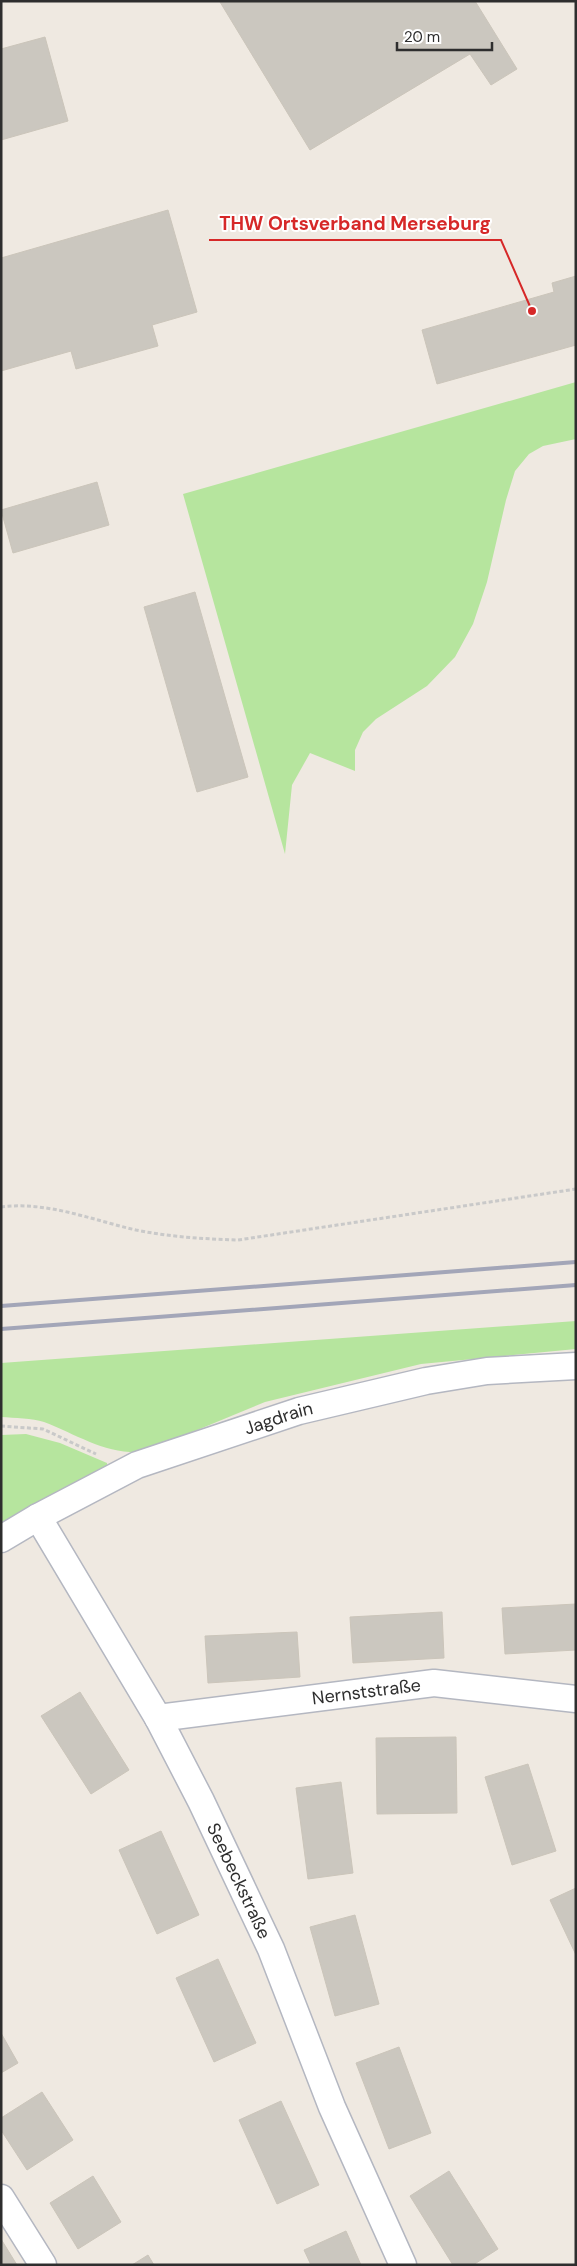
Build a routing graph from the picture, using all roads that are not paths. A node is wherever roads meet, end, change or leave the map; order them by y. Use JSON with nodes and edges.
{"nodes":[{"id":1,"x":576,"y":1366,"type":"edge"},
{"id":2,"x":38,"y":1517,"type":"junction"},
{"id":3,"x":1,"y":1539,"type":"edge"},
{"id":4,"x":576,"y":1699,"type":"edge"},
{"id":5,"x":158,"y":1718,"type":"junction"},
{"id":6,"x":1,"y":2198,"type":"edge"},
{"id":7,"x":43,"y":2265,"type":"edge"},
{"id":8,"x":403,"y":2265,"type":"edge"}],
"edges":[{"from":1,"to":2,"type":"street","name":"Jagdrain"},
{"from":2,"to":3,"type":"street","name":"Jagdrain"},
{"from":2,"to":5,"type":"street","name":"Seebeckstraße"},
{"from":4,"to":5,"type":"street","name":"Nernststraße"},
{"from":5,"to":8,"type":"street","name":"Seebeckstraße"},
{"from":6,"to":7,"type":"street"}]}
